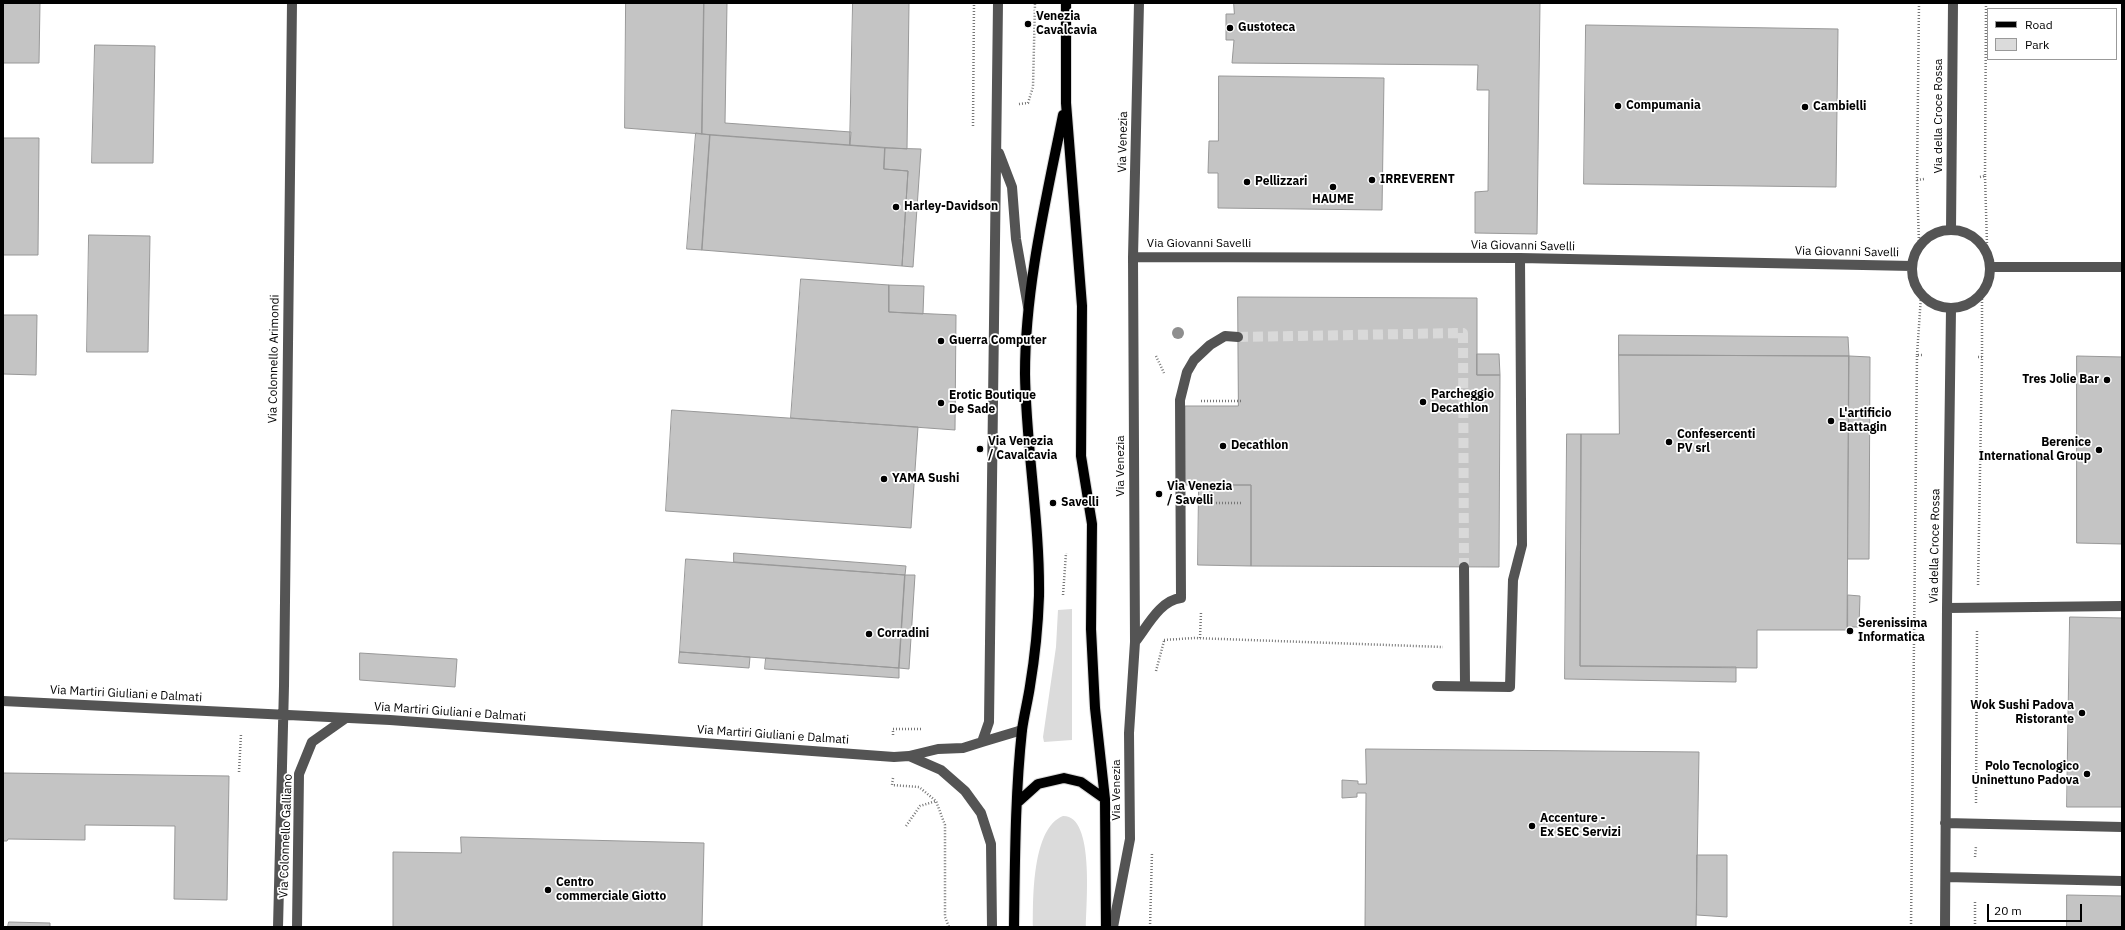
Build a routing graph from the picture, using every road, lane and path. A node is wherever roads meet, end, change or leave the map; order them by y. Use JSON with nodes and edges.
{"nodes":[{"id":1,"x":292,"y":3,"type":"edge"},
{"id":2,"x":974,"y":3,"type":"edge"},
{"id":3,"x":998,"y":3,"type":"edge"},
{"id":4,"x":1035,"y":3,"type":"edge"},
{"id":5,"x":1066,"y":3,"type":"edge"},
{"id":6,"x":1139,"y":3,"type":"edge"},
{"id":7,"x":1919,"y":3,"type":"edge"},
{"id":8,"x":1953,"y":3,"type":"edge"},
{"id":9,"x":1986,"y":3,"type":"edge"},
{"id":10,"x":1066,"y":103,"type":"junction"},
{"id":11,"x":1019,"y":104,"type":"dead end"},
{"id":12,"x":972,"y":130,"type":"dead end"},
{"id":13,"x":997,"y":147,"type":"junction"},
{"id":14,"x":1985,"y":176,"type":"junction"},
{"id":15,"x":1980,"y":177,"type":"dead end"},
{"id":16,"x":1917,"y":180,"type":"junction"},
{"id":17,"x":1924,"y":180,"type":"dead end"},
{"id":18,"x":1951,"y":230,"type":"junction"},
{"id":19,"x":1919,"y":245,"type":"junction"},
{"id":20,"x":1987,"y":254,"type":"junction"},
{"id":21,"x":1133,"y":257,"type":"junction"},
{"id":22,"x":1520,"y":258,"type":"junction"},
{"id":23,"x":1912,"y":266,"type":"junction"},
{"id":24,"x":1990,"y":267,"type":"junction"},
{"id":25,"x":2122,"y":267,"type":"edge"},
{"id":26,"x":1982,"y":293,"type":"junction"},
{"id":27,"x":1921,"y":296,"type":"junction"},
{"id":28,"x":1951,"y":309,"type":"junction"},
{"id":29,"x":1028,"y":312,"type":"junction"},
{"id":30,"x":1238,"y":337,"type":"tunnel mouth"},
{"id":31,"x":1918,"y":355,"type":"junction"},
{"id":32,"x":1922,"y":355,"type":"dead end"},
{"id":33,"x":1978,"y":357,"type":"dead end"},
{"id":34,"x":1982,"y":357,"type":"junction"},
{"id":35,"x":1195,"y":401,"type":"dead end"},
{"id":36,"x":1243,"y":401,"type":"dead end"},
{"id":37,"x":1182,"y":502,"type":"junction"},
{"id":38,"x":1243,"y":503,"type":"dead end"},
{"id":39,"x":1066,"y":553,"type":"dead end"},
{"id":40,"x":1464,"y":567,"type":"tunnel mouth"},
{"id":41,"x":1063,"y":595,"type":"dead end"},
{"id":42,"x":2122,"y":606,"type":"edge"},
{"id":43,"x":1947,"y":608,"type":"junction"},
{"id":44,"x":1978,"y":608,"type":"junction"},
{"id":45,"x":1201,"y":612,"type":"dead end"},
{"id":46,"x":1200,"y":638,"type":"junction"},
{"id":47,"x":1164,"y":640,"type":"dead end"},
{"id":48,"x":1135,"y":642,"type":"junction"},
{"id":49,"x":1464,"y":647,"type":"junction"},
{"id":50,"x":1465,"y":685,"type":"junction"},
{"id":51,"x":1438,"y":686,"type":"dead end"},
{"id":52,"x":3,"y":701,"type":"edge"},
{"id":53,"x":283,"y":715,"type":"junction"},
{"id":54,"x":1914,"y":715,"type":"junction"},
{"id":55,"x":1919,"y":715,"type":"dead end"},
{"id":56,"x":346,"y":718,"type":"junction"},
{"id":57,"x":893,"y":729,"type":"dead end"},
{"id":58,"x":924,"y":729,"type":"dead end"},
{"id":59,"x":1022,"y":730,"type":"junction"},
{"id":60,"x":241,"y":732,"type":"dead end"},
{"id":61,"x":982,"y":742,"type":"junction"},
{"id":62,"x":909,"y":756,"type":"junction"},
{"id":63,"x":239,"y":772,"type":"dead end"},
{"id":64,"x":892,"y":785,"type":"dead end"},
{"id":65,"x":1106,"y":800,"type":"junction"},
{"id":66,"x":936,"y":801,"type":"junction"},
{"id":67,"x":1018,"y":802,"type":"junction"},
{"id":68,"x":1945,"y":823,"type":"junction"},
{"id":69,"x":1976,"y":824,"type":"junction"},
{"id":70,"x":906,"y":826,"type":"dead end"},
{"id":71,"x":2122,"y":827,"type":"edge"},
{"id":72,"x":1946,"y":877,"type":"junction"},
{"id":73,"x":1975,"y":878,"type":"junction"},
{"id":74,"x":2122,"y":881,"type":"edge"},
{"id":75,"x":278,"y":927,"type":"edge"},
{"id":76,"x":297,"y":927,"type":"edge"},
{"id":77,"x":949,"y":927,"type":"edge"},
{"id":78,"x":992,"y":927,"type":"edge"},
{"id":79,"x":1014,"y":927,"type":"edge"},
{"id":80,"x":1106,"y":927,"type":"edge"},
{"id":81,"x":1113,"y":927,"type":"edge"},
{"id":82,"x":1912,"y":927,"type":"edge"},
{"id":83,"x":1945,"y":927,"type":"edge"},
{"id":84,"x":1975,"y":927,"type":"edge"}],
"edges":[{"from":1,"to":53,"type":"street","name":"Via Colonnello Arimondi"},
{"from":2,"to":12,"type":"path"},
{"from":3,"to":13,"type":"street","name":"Via Venezia"},
{"from":4,"to":11,"type":"path"},
{"from":5,"to":10,"type":"main road","name":"Via Venezia"},
{"from":6,"to":21,"type":"street","name":"Via Venezia"},
{"from":7,"to":16,"type":"path"},
{"from":8,"to":18,"type":"street","name":"Via della Croce Rossa"},
{"from":9,"to":14,"type":"path"},
{"from":10,"to":29,"type":"main road","name":"Via Venezia"},
{"from":10,"to":65,"type":"main road","name":"Via Venezia"},
{"from":13,"to":29,"type":"street","name":"Via Venezia"},
{"from":13,"to":61,"type":"street","name":"Via Venezia"},
{"from":14,"to":15,"type":"path"},
{"from":14,"to":20,"type":"path"},
{"from":16,"to":17,"type":"path"},
{"from":16,"to":19,"type":"path"},
{"from":18,"to":19,"type":"street"},
{"from":18,"to":20,"type":"street"},
{"from":19,"to":23,"type":"street"},
{"from":20,"to":24,"type":"street"},
{"from":21,"to":22,"type":"street","name":"Via Giovanni Savelli"},
{"from":21,"to":48,"type":"street","name":"Via Venezia"},
{"from":22,"to":23,"type":"street","name":"Via Giovanni Savelli"},
{"from":22,"to":50,"type":"street"},
{"from":23,"to":27,"type":"street"},
{"from":24,"to":25,"type":"street"},
{"from":24,"to":26,"type":"street"},
{"from":26,"to":28,"type":"street"},
{"from":26,"to":34,"type":"path"},
{"from":27,"to":28,"type":"street"},
{"from":27,"to":31,"type":"path"},
{"from":28,"to":43,"type":"street","name":"Via della Croce Rossa"},
{"from":29,"to":59,"type":"main road","name":"Via Venezia"},
{"from":30,"to":37,"type":"street"},
{"from":31,"to":32,"type":"path"},
{"from":31,"to":54,"type":"path"},
{"from":33,"to":34,"type":"path"},
{"from":34,"to":44,"type":"path"},
{"from":35,"to":36,"type":"path"},
{"from":37,"to":38,"type":"path"},
{"from":37,"to":48,"type":"street"},
{"from":39,"to":41,"type":"path"},
{"from":40,"to":49,"type":"street"},
{"from":42,"to":44,"type":"street"},
{"from":43,"to":44,"type":"street"},
{"from":43,"to":68,"type":"street","name":"Via della Croce Rossa"},
{"from":44,"to":69,"type":"path"},
{"from":45,"to":46,"type":"path"},
{"from":46,"to":47,"type":"path"},
{"from":46,"to":49,"type":"path"},
{"from":48,"to":81,"type":"street","name":"Via Venezia"},
{"from":49,"to":50,"type":"street"},
{"from":50,"to":51,"type":"street"},
{"from":52,"to":53,"type":"street","name":"Via Martiri Giuliani e Dalmati"},
{"from":53,"to":56,"type":"street","name":"Via Martiri Giuliani e Dalmati"},
{"from":53,"to":75,"type":"street","name":"Via Colonnello Galliano"},
{"from":54,"to":55,"type":"path"},
{"from":54,"to":82,"type":"path"},
{"from":56,"to":62,"type":"street","name":"Via Martiri Giuliani e Dalmati"},
{"from":56,"to":76,"type":"street","name":"Via Colonnello Galliano"},
{"from":57,"to":58,"type":"path"},
{"from":59,"to":61,"type":"street"},
{"from":59,"to":67,"type":"main road","name":"Via Venezia"},
{"from":60,"to":63,"type":"path"},
{"from":61,"to":62,"type":"street"},
{"from":62,"to":78,"type":"street"},
{"from":64,"to":66,"type":"path"},
{"from":65,"to":67,"type":"main road","name":"Via Venezia"},
{"from":65,"to":80,"type":"main road","name":"Via Venezia"},
{"from":66,"to":70,"type":"path"},
{"from":66,"to":77,"type":"path"},
{"from":67,"to":79,"type":"main road","name":"Via Venezia"},
{"from":68,"to":69,"type":"street"},
{"from":68,"to":72,"type":"street","name":"Via della Croce Rossa"},
{"from":69,"to":71,"type":"street"},
{"from":69,"to":73,"type":"path"},
{"from":72,"to":73,"type":"street"},
{"from":72,"to":83,"type":"street","name":"Via della Croce Rossa"},
{"from":73,"to":74,"type":"street"},
{"from":73,"to":84,"type":"path"}]}
